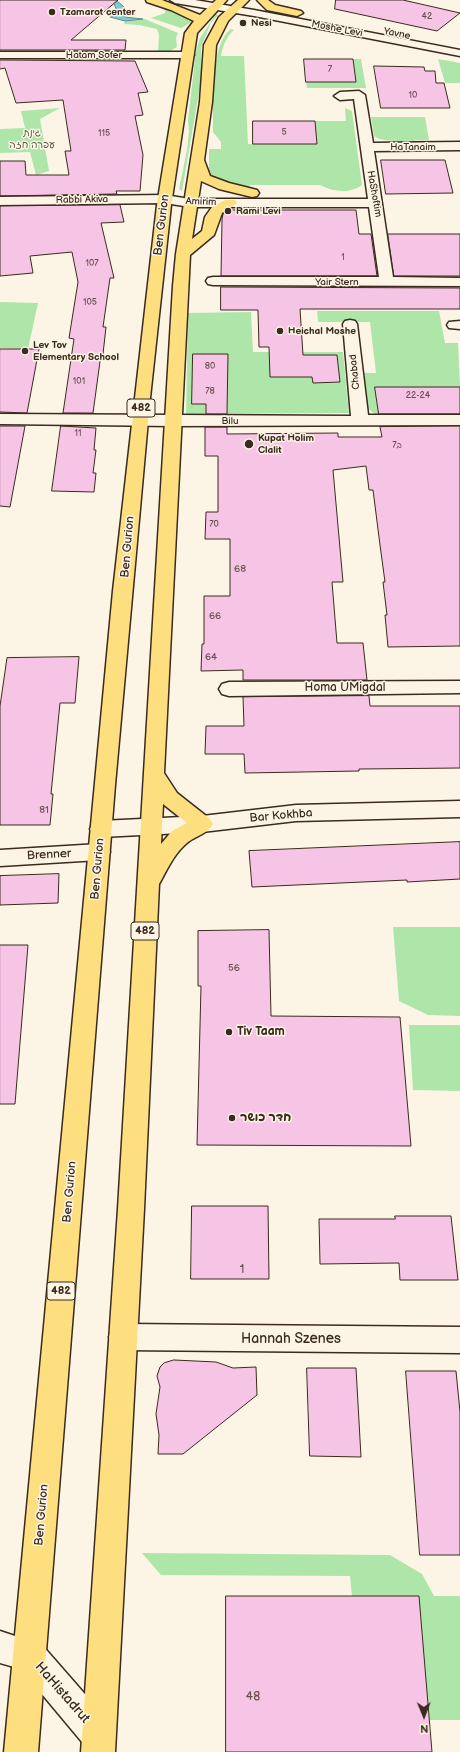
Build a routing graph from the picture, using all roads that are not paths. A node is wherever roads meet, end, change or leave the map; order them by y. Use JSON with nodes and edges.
{"nodes":[{"id":1,"x":151,"y":0,"type":"edge"},
{"id":2,"x":175,"y":0,"type":"edge"},
{"id":3,"x":262,"y":0,"type":"edge"},
{"id":4,"x":219,"y":5,"type":"edge"},
{"id":5,"x":239,"y":5,"type":"edge"},
{"id":6,"x":254,"y":12,"type":"junction"},
{"id":7,"x":297,"y":13,"type":"junction"},
{"id":8,"x":201,"y":20,"type":"junction"},
{"id":9,"x":460,"y":46,"type":"edge"},
{"id":10,"x":460,"y":53,"type":"edge"},
{"id":11,"x":0,"y":55,"type":"edge"},
{"id":12,"x":188,"y":55,"type":"junction"},
{"id":13,"x":341,"y":101,"type":"dead end"},
{"id":14,"x":460,"y":146,"type":"edge"},
{"id":15,"x":366,"y":147,"type":"junction"},
{"id":16,"x":197,"y":160,"type":"junction"},
{"id":17,"x":252,"y":194,"type":"junction"},
{"id":18,"x":191,"y":198,"type":"junction"},
{"id":19,"x":375,"y":198,"type":"junction"},
{"id":20,"x":165,"y":199,"type":"junction"},
{"id":21,"x":0,"y":201,"type":"edge"},
{"id":22,"x":230,"y":203,"type":"junction"},
{"id":23,"x":183,"y":254,"type":"junction"},
{"id":24,"x":213,"y":281,"type":"dead end"},
{"id":25,"x":387,"y":282,"type":"junction"},
{"id":26,"x":460,"y":282,"type":"edge"},
{"id":27,"x":350,"y":324,"type":"dead end"},
{"id":28,"x":0,"y":419,"type":"edge"},
{"id":29,"x":360,"y":420,"type":"junction"},
{"id":30,"x":460,"y":420,"type":"edge"},
{"id":31,"x":140,"y":421,"type":"junction"},
{"id":32,"x":173,"y":421,"type":"junction"},
{"id":33,"x":460,"y":687,"type":"edge"},
{"id":34,"x":229,"y":689,"type":"dead end"},
{"id":35,"x":153,"y":772,"type":"junction"},
{"id":36,"x":460,"y":809,"type":"edge"},
{"id":37,"x":202,"y":824,"type":"junction"},
{"id":38,"x":150,"y":826,"type":"junction"},
{"id":39,"x":100,"y":841,"type":"junction"},
{"id":40,"x":0,"y":858,"type":"edge"},
{"id":41,"x":147,"y":886,"type":"junction"},
{"id":42,"x":123,"y":1337,"type":"junction"},
{"id":43,"x":460,"y":1340,"type":"edge"},
{"id":44,"x":0,"y":1647,"type":"edge"},
{"id":45,"x":30,"y":1656,"type":"junction"},
{"id":46,"x":98,"y":1744,"type":"edge"},
{"id":47,"x":22,"y":1752,"type":"edge"}],
"edges":[{"from":1,"to":8,"type":"main road"},
{"from":2,"to":4,"type":"street","name":"Moshe Levi"},
{"from":3,"to":7,"type":"main road"},
{"from":4,"to":5,"type":"street","name":"Moshe Levi"},
{"from":4,"to":6,"type":"main road"},
{"from":4,"to":8,"type":"main road","name":"Ben Gurion","number":"482"},
{"from":4,"to":16,"type":"main road","name":"Ben Gurion","number":"482"},
{"from":5,"to":6,"type":"street","name":"Moshe Levi"},
{"from":5,"to":7,"type":"street","name":"Yavne"},
{"from":6,"to":10,"type":"street","name":"Moshe Levi"},
{"from":7,"to":9,"type":"street","name":"Yavne"},
{"from":8,"to":12,"type":"main road","name":"Ben Gurion","number":"482"},
{"from":11,"to":12,"type":"street","name":"Hatam Sofer"},
{"from":12,"to":20,"type":"main road","name":"Ben Gurion","number":"482"},
{"from":13,"to":15,"type":"street","name":"HaShoftim"},
{"from":14,"to":15,"type":"street","name":"HaTanaim"},
{"from":15,"to":19,"type":"street","name":"HaShoftim"},
{"from":16,"to":17,"type":"main road"},
{"from":16,"to":18,"type":"main road","name":"Ben Gurion","number":"482"},
{"from":17,"to":18,"type":"street","name":"Amirim"},
{"from":17,"to":19,"type":"street","name":"Amirim"},
{"from":18,"to":20,"type":"street","name":"Amirim"},
{"from":18,"to":22,"type":"street","name":"Amirim"},
{"from":18,"to":23,"type":"main road","name":"Ben Gurion","number":"482"},
{"from":19,"to":22,"type":"street","name":"Amirim"},
{"from":19,"to":25,"type":"street","name":"HaShoftim"},
{"from":20,"to":21,"type":"street","name":"Rabbi Akiva"},
{"from":20,"to":31,"type":"main road","name":"Ben Gurion","number":"482"},
{"from":22,"to":23,"type":"main road"},
{"from":23,"to":32,"type":"main road","name":"Ben Gurion","number":"482"},
{"from":24,"to":25,"type":"street","name":"Yair Stern"},
{"from":25,"to":26,"type":"street","name":"Yair Stern"},
{"from":27,"to":29,"type":"street","name":"Chabad"},
{"from":28,"to":31,"type":"street","name":"Bilu"},
{"from":29,"to":30,"type":"street","name":"Bilu"},
{"from":29,"to":32,"type":"street","name":"Bilu"},
{"from":31,"to":32,"type":"street","name":"Bilu"},
{"from":31,"to":39,"type":"main road","name":"Ben Gurion","number":"482"},
{"from":32,"to":35,"type":"main road","name":"Ben Gurion","number":"482"},
{"from":33,"to":34,"type":"street","name":"Homa UMigdal"},
{"from":35,"to":37,"type":"main road"},
{"from":35,"to":38,"type":"main road","name":"Ben Gurion","number":"482"},
{"from":36,"to":37,"type":"street","name":"Bar Kokhba"},
{"from":37,"to":38,"type":"street","name":"Bar Kokhba"},
{"from":37,"to":41,"type":"main road"},
{"from":38,"to":39,"type":"street","name":"Bar Kokhba"},
{"from":38,"to":41,"type":"main road","name":"Ben Gurion","number":"482"},
{"from":39,"to":40,"type":"street","name":"Brenner"},
{"from":39,"to":45,"type":"main road","name":"Ben Gurion","number":"482"},
{"from":41,"to":42,"type":"main road","name":"Ben Gurion","number":"482"},
{"from":42,"to":43,"type":"street","name":"Hannah Szenes"},
{"from":42,"to":46,"type":"main road","name":"Ben Gurion","number":"482"},
{"from":44,"to":45,"type":"street","name":"HaHistadrut"},
{"from":45,"to":46,"type":"street","name":"HaHistadrut"},
{"from":45,"to":47,"type":"main road","name":"Ben Gurion","number":"482"}]}
